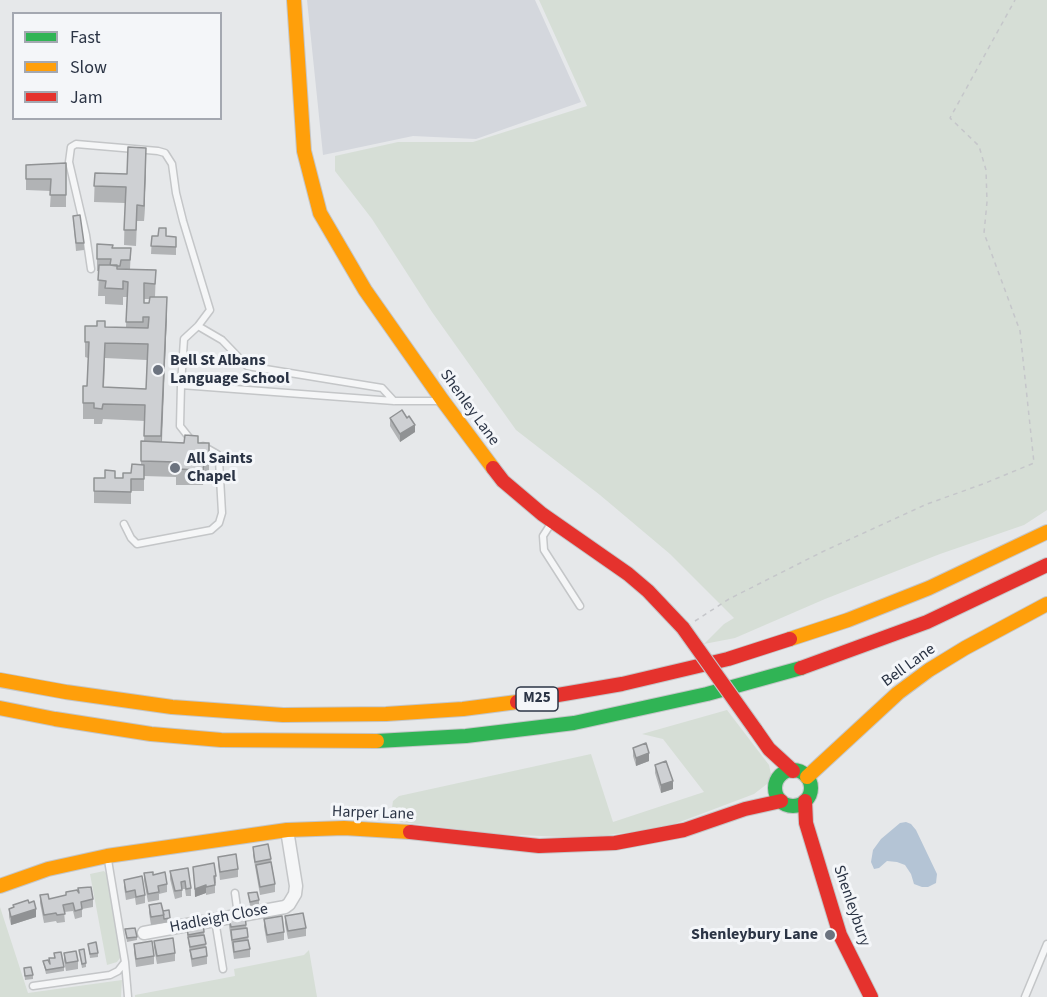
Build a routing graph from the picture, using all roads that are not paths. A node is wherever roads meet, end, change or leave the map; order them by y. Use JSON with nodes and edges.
{"nodes":[{"id":1,"x":294,"y":0,"type":"edge"},
{"id":2,"x":91,"y":269,"type":"dead end"},
{"id":3,"x":198,"y":326,"type":"junction"},
{"id":4,"x":181,"y":385,"type":"junction"},
{"id":5,"x":394,"y":401,"type":"junction"},
{"id":6,"x":443,"y":401,"type":"junction"},
{"id":7,"x":552,"y":521,"type":"junction"},
{"id":8,"x":124,"y":524,"type":"dead end"},
{"id":9,"x":1047,"y":532,"type":"edge"},
{"id":10,"x":1047,"y":565,"type":"edge"},
{"id":11,"x":1047,"y":604,"type":"edge"},
{"id":12,"x":580,"y":606,"type":"dead end"},
{"id":13,"x":0,"y":680,"type":"edge"},
{"id":14,"x":0,"y":708,"type":"edge"},
{"id":15,"x":769,"y":749,"type":"junction"},
{"id":16,"x":793,"y":771,"type":"junction"},
{"id":17,"x":807,"y":777,"type":"junction"},
{"id":18,"x":776,"y":783,"type":"junction"},
{"id":19,"x":805,"y":801,"type":"junction"},
{"id":20,"x":786,"y":804,"type":"junction"},
{"id":21,"x":745,"y":809,"type":"junction"},
{"id":22,"x":806,"y":823,"type":"junction"},
{"id":23,"x":287,"y":830,"type":"junction"},
{"id":24,"x":107,"y":856,"type":"junction"},
{"id":25,"x":0,"y":886,"type":"edge"},
{"id":26,"x":235,"y":894,"type":"dead end"},
{"id":27,"x":238,"y":915,"type":"junction"},
{"id":28,"x":215,"y":920,"type":"junction"},
{"id":29,"x":144,"y":933,"type":"dead end"},
{"id":30,"x":1047,"y":944,"type":"edge"},
{"id":31,"x":125,"y":962,"type":"junction"},
{"id":32,"x":223,"y":969,"type":"dead end"},
{"id":33,"x":33,"y":986,"type":"dead end"},
{"id":34,"x":128,"y":997,"type":"edge"},
{"id":35,"x":871,"y":997,"type":"edge"},
{"id":36,"x":1025,"y":997,"type":"edge"}],
"edges":[{"from":1,"to":6,"type":"main road","name":"Shenley Lane"},
{"from":2,"to":3,"type":"lane"},
{"from":3,"to":4,"type":"lane"},
{"from":3,"to":5,"type":"lane"},
{"from":4,"to":5,"type":"lane"},
{"from":4,"to":8,"type":"lane"},
{"from":5,"to":6,"type":"lane"},
{"from":6,"to":7,"type":"main road","name":"Shenley Lane"},
{"from":7,"to":12,"type":"lane"},
{"from":7,"to":15,"type":"main road","name":"Shenley Lane","bridge":true},
{"from":9,"to":13,"type":"main road","number":"M25"},
{"from":10,"to":14,"type":"main road","number":"M25"},
{"from":11,"to":17,"type":"main road","name":"Bell Lane"},
{"from":15,"to":16,"type":"main road","name":"Shenley Lane"},
{"from":15,"to":18,"type":"main road","name":"Shenley Lane"},
{"from":16,"to":17,"type":"main road"},
{"from":16,"to":18,"type":"main road"},
{"from":17,"to":19,"type":"main road"},
{"from":18,"to":20,"type":"main road"},
{"from":18,"to":21,"type":"main road","name":"Harper Lane"},
{"from":19,"to":20,"type":"main road"},
{"from":19,"to":22,"type":"main road","name":"Shenleybury"},
{"from":20,"to":21,"type":"main road","name":"Harper Lane"},
{"from":20,"to":22,"type":"main road","name":"Shenleybury"},
{"from":21,"to":23,"type":"main road","name":"Harper Lane"},
{"from":22,"to":35,"type":"main road","name":"Shenleybury"},
{"from":23,"to":24,"type":"main road","name":"Harper Lane"},
{"from":23,"to":27,"type":"street","name":"Hadleigh Close"},
{"from":24,"to":25,"type":"main road","name":"Harper Lane"},
{"from":24,"to":31,"type":"lane"},
{"from":26,"to":27,"type":"lane"},
{"from":27,"to":28,"type":"street","name":"Hadleigh Close"},
{"from":28,"to":29,"type":"street","name":"Hadleigh Close"},
{"from":28,"to":32,"type":"lane"},
{"from":30,"to":36,"type":"lane"},
{"from":31,"to":33,"type":"lane"},
{"from":31,"to":34,"type":"lane"}]}
